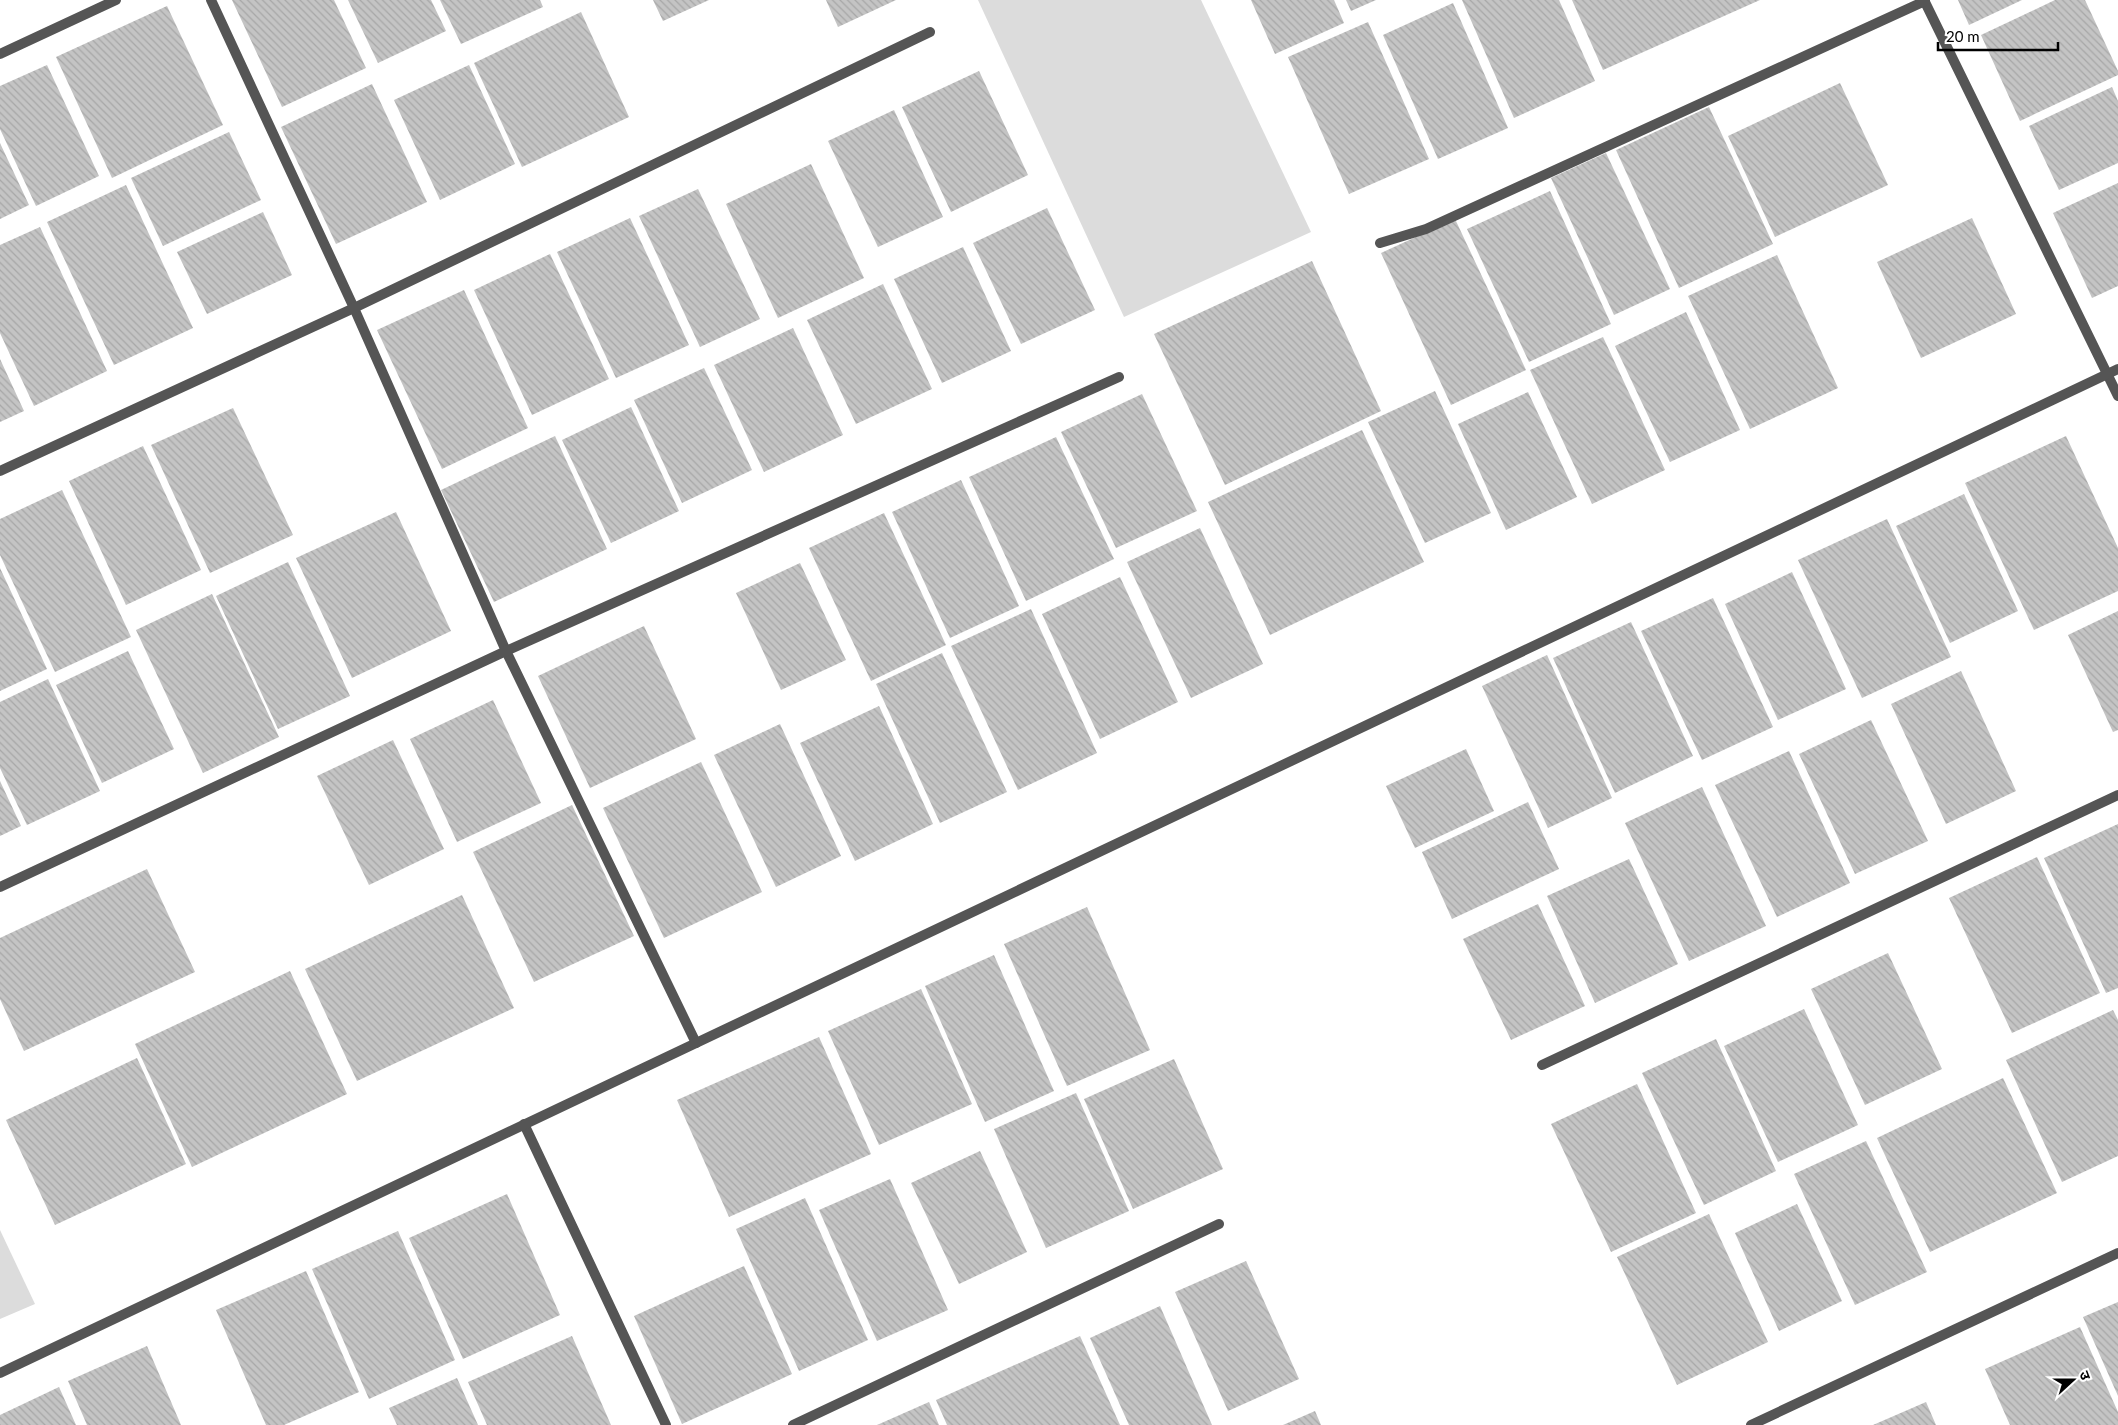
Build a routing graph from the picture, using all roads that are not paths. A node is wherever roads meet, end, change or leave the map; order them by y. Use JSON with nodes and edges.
{"nodes":[{"id":1,"x":116,"y":0,"type":"edge"},
{"id":2,"x":211,"y":0,"type":"edge"},
{"id":3,"x":1924,"y":0,"type":"edge"},
{"id":4,"x":930,"y":32,"type":"dead end"},
{"id":5,"x":0,"y":54,"type":"edge"},
{"id":6,"x":1380,"y":243,"type":"dead end"},
{"id":7,"x":354,"y":308,"type":"junction"},
{"id":8,"x":2118,"y":369,"type":"edge"},
{"id":9,"x":2108,"y":374,"type":"junction"},
{"id":10,"x":1119,"y":377,"type":"dead end"},
{"id":11,"x":2118,"y":396,"type":"edge"},
{"id":12,"x":0,"y":471,"type":"edge"},
{"id":13,"x":506,"y":651,"type":"junction"},
{"id":14,"x":2118,"y":795,"type":"edge"},
{"id":15,"x":0,"y":887,"type":"edge"},
{"id":16,"x":696,"y":1043,"type":"junction"},
{"id":17,"x":1542,"y":1065,"type":"dead end"},
{"id":18,"x":524,"y":1124,"type":"junction"},
{"id":19,"x":1220,"y":1224,"type":"dead end"},
{"id":20,"x":2118,"y":1253,"type":"edge"},
{"id":21,"x":0,"y":1373,"type":"edge"},
{"id":22,"x":666,"y":1425,"type":"edge"},
{"id":23,"x":793,"y":1425,"type":"edge"},
{"id":24,"x":1751,"y":1425,"type":"edge"}],
"edges":[{"from":1,"to":5,"type":"street"},
{"from":2,"to":7,"type":"street"},
{"from":3,"to":6,"type":"street"},
{"from":3,"to":9,"type":"street"},
{"from":4,"to":7,"type":"street"},
{"from":7,"to":12,"type":"street"},
{"from":7,"to":13,"type":"street"},
{"from":8,"to":9,"type":"street"},
{"from":9,"to":11,"type":"street"},
{"from":9,"to":16,"type":"street"},
{"from":10,"to":13,"type":"street"},
{"from":13,"to":15,"type":"street"},
{"from":13,"to":16,"type":"street"},
{"from":14,"to":17,"type":"street"},
{"from":16,"to":18,"type":"street"},
{"from":18,"to":21,"type":"street"},
{"from":18,"to":22,"type":"street"},
{"from":19,"to":23,"type":"street"},
{"from":20,"to":24,"type":"street"}]}
